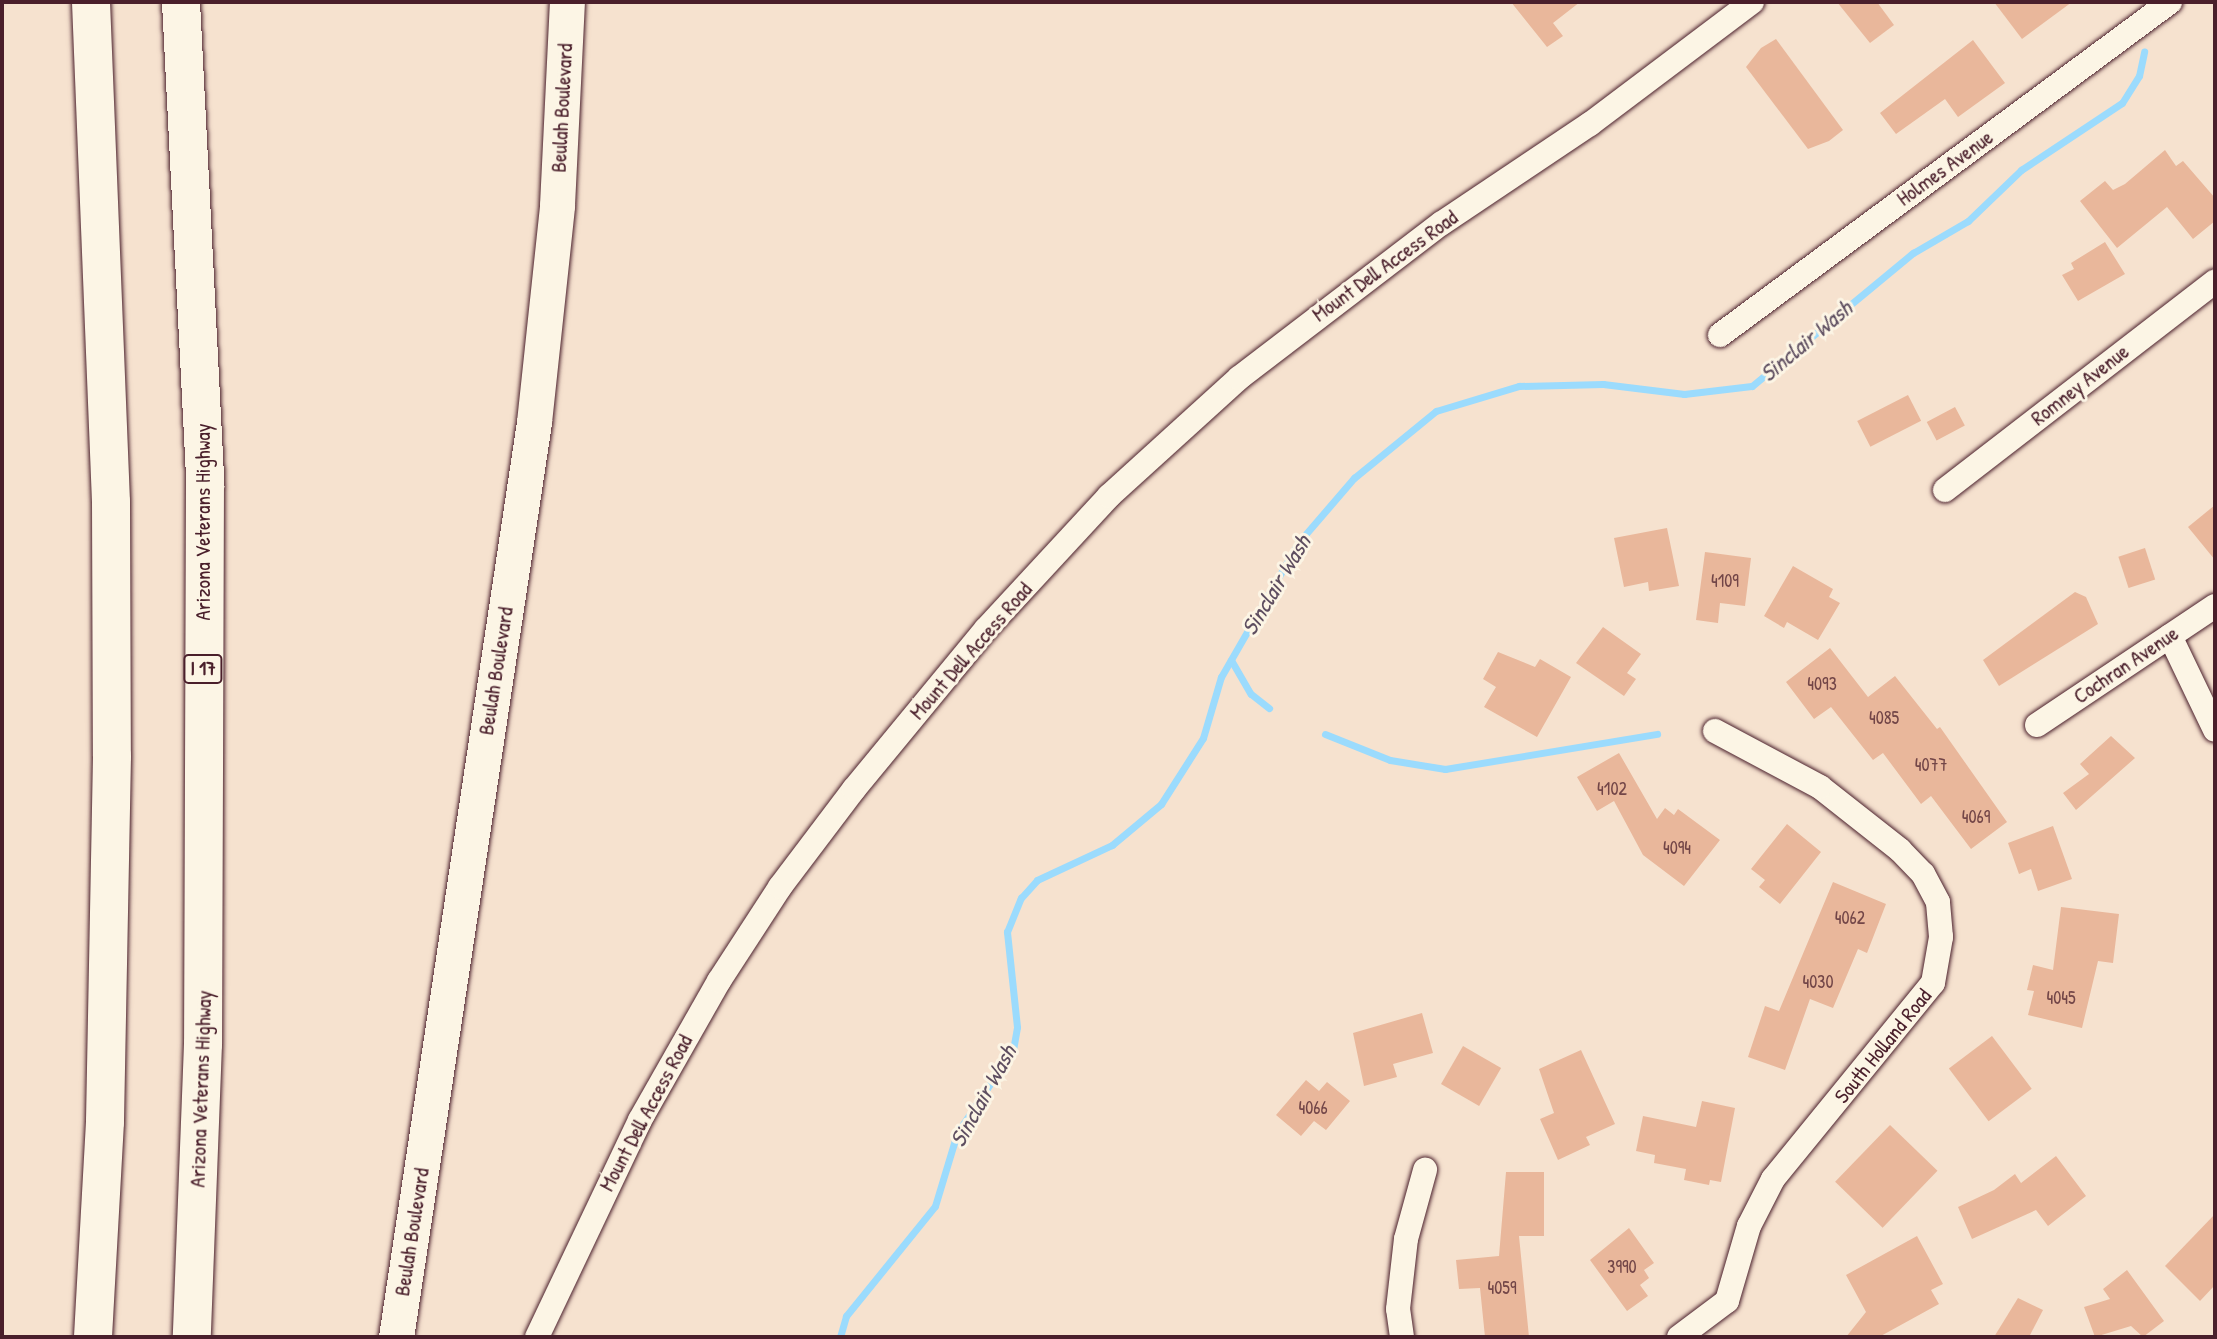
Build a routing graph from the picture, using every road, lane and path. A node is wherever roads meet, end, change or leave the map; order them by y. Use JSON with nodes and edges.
{"nodes":[{"id":1,"x":91,"y":2,"type":"edge"},
{"id":2,"x":181,"y":2,"type":"edge"},
{"id":3,"x":567,"y":2,"type":"edge"},
{"id":4,"x":1752,"y":2,"type":"edge"},
{"id":5,"x":2170,"y":2,"type":"edge"},
{"id":6,"x":2215,"y":281,"type":"edge"},
{"id":7,"x":1720,"y":335,"type":"dead end"},
{"id":8,"x":1945,"y":490,"type":"dead end"},
{"id":9,"x":2215,"y":606,"type":"edge"},
{"id":10,"x":2170,"y":636,"type":"junction"},
{"id":11,"x":2037,"y":725,"type":"dead end"},
{"id":12,"x":2215,"y":730,"type":"edge"},
{"id":13,"x":1715,"y":731,"type":"dead end"},
{"id":14,"x":1425,"y":1170,"type":"dead end"},
{"id":15,"x":93,"y":1337,"type":"edge"},
{"id":16,"x":192,"y":1337,"type":"edge"},
{"id":17,"x":396,"y":1337,"type":"edge"},
{"id":18,"x":537,"y":1337,"type":"edge"},
{"id":19,"x":1402,"y":1337,"type":"edge"},
{"id":20,"x":1679,"y":1337,"type":"edge"}],
"edges":[{"from":1,"to":15,"type":"highway"},
{"from":2,"to":16,"type":"highway","name":"Arizona Veterans Highway","number":"I 17"},
{"from":3,"to":17,"type":"main road","name":"Beulah Boulevard"},
{"from":4,"to":18,"type":"street","name":"Mount Dell Access Road"},
{"from":5,"to":7,"type":"street","name":"Holmes Avenue"},
{"from":6,"to":8,"type":"street","name":"Romney Avenue"},
{"from":9,"to":10,"type":"street","name":"Cochran Avenue"},
{"from":10,"to":11,"type":"street","name":"Cochran Avenue"},
{"from":10,"to":12,"type":"street"},
{"from":13,"to":20,"type":"street","name":"South Holland Road"},
{"from":14,"to":19,"type":"street"}]}
